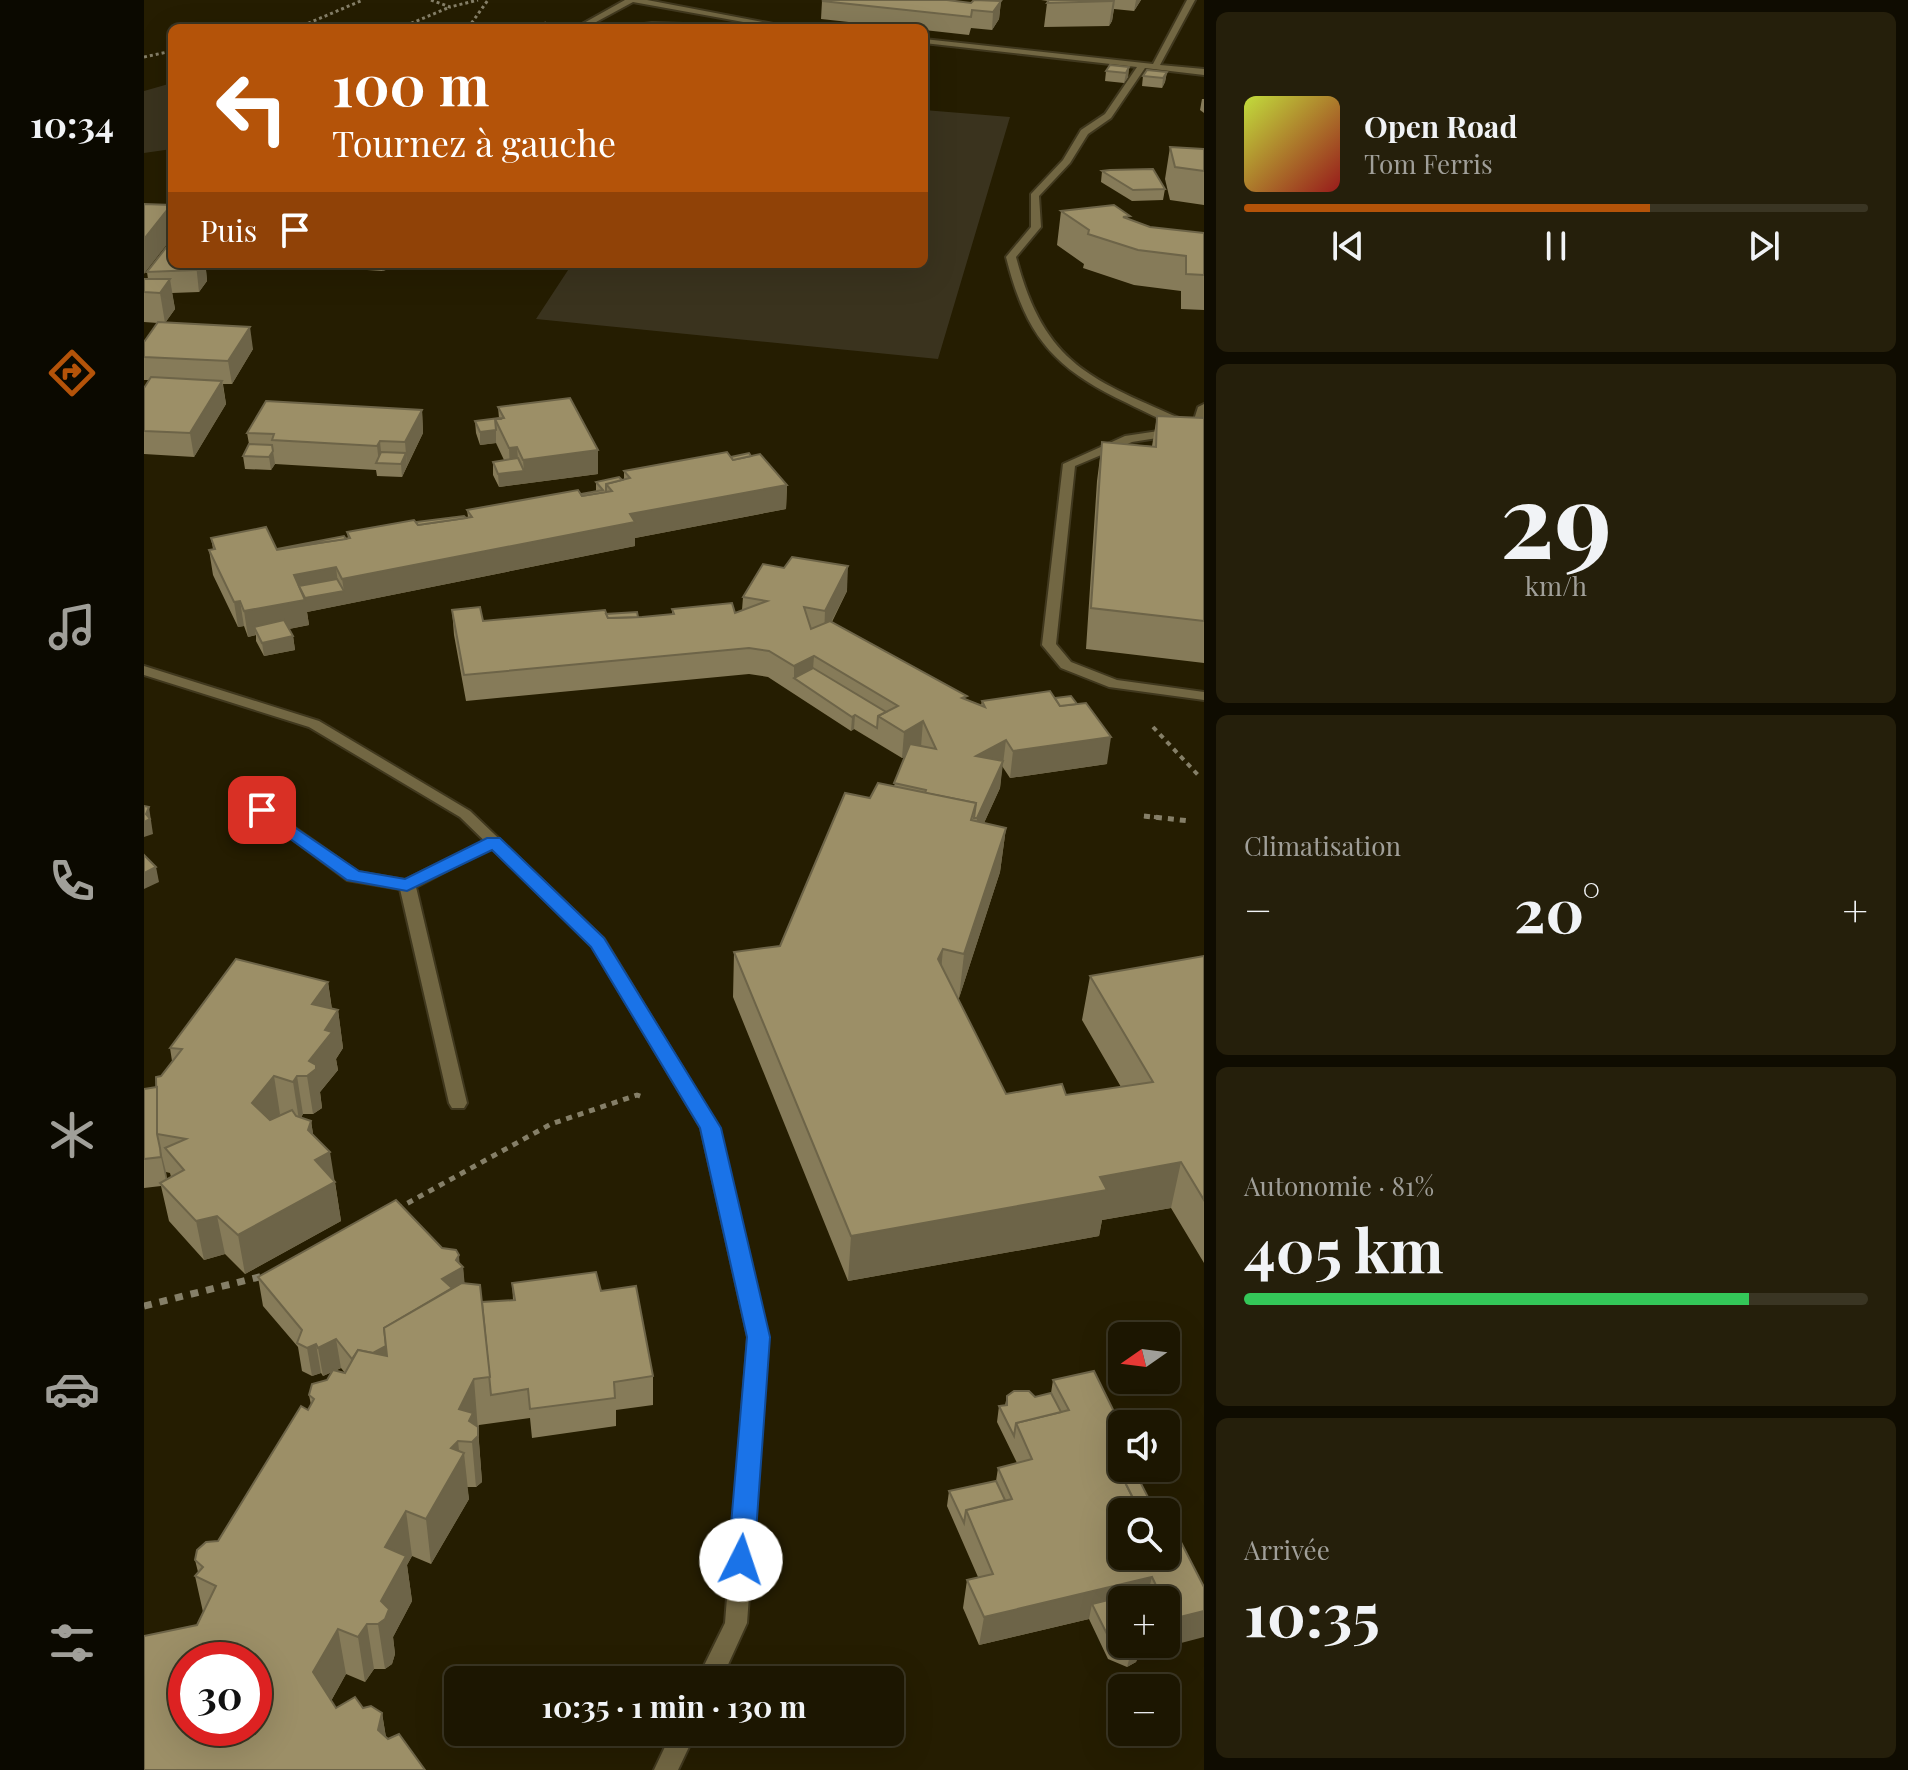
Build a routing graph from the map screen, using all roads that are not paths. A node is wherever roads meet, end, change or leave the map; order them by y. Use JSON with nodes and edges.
{"nodes":[{"id":1,"x":632,"y":0,"type":"edge"},
{"id":2,"x":1191,"y":0,"type":"edge"},
{"id":3,"x":615,"y":9,"type":"junction"},
{"id":4,"x":587,"y":24,"type":"edge"},
{"id":5,"x":648,"y":24,"type":"edge"},
{"id":6,"x":771,"y":24,"type":"edge"},
{"id":7,"x":928,"y":41,"type":"edge"},
{"id":8,"x":1143,"y":65,"type":"junction"},
{"id":9,"x":1155,"y":67,"type":"junction"},
{"id":10,"x":1204,"y":72,"type":"edge"},
{"id":11,"x":1204,"y":407,"type":"edge"},
{"id":12,"x":1200,"y":430,"type":"edge"},
{"id":13,"x":144,"y":670,"type":"edge"},
{"id":14,"x":1204,"y":696,"type":"edge"},
{"id":15,"x":262,"y":810,"type":"dead end"},
{"id":16,"x":494,"y":842,"type":"junction"},
{"id":17,"x":407,"y":885,"type":"junction"},
{"id":18,"x":458,"y":1103,"type":"dead end"},
{"id":19,"x":716,"y":1666,"type":"edge"},
{"id":20,"x":677,"y":1746,"type":"edge"},
{"id":21,"x":666,"y":1770,"type":"edge"}],
"edges":[{"from":1,"to":3,"type":"street"},
{"from":1,"to":6,"type":"street"},
{"from":2,"to":9,"type":"street"},
{"from":3,"to":4,"type":"street"},
{"from":3,"to":5,"type":"street"},
{"from":7,"to":8,"type":"street"},
{"from":8,"to":9,"type":"street"},
{"from":8,"to":12,"type":"street"},
{"from":9,"to":10,"type":"street"},
{"from":11,"to":12,"type":"street"},
{"from":12,"to":14,"type":"street"},
{"from":13,"to":16,"type":"street"},
{"from":15,"to":17,"type":"street"},
{"from":16,"to":17,"type":"street"},
{"from":16,"to":19,"type":"street"},
{"from":17,"to":18,"type":"street"},
{"from":20,"to":21,"type":"street"}]}
